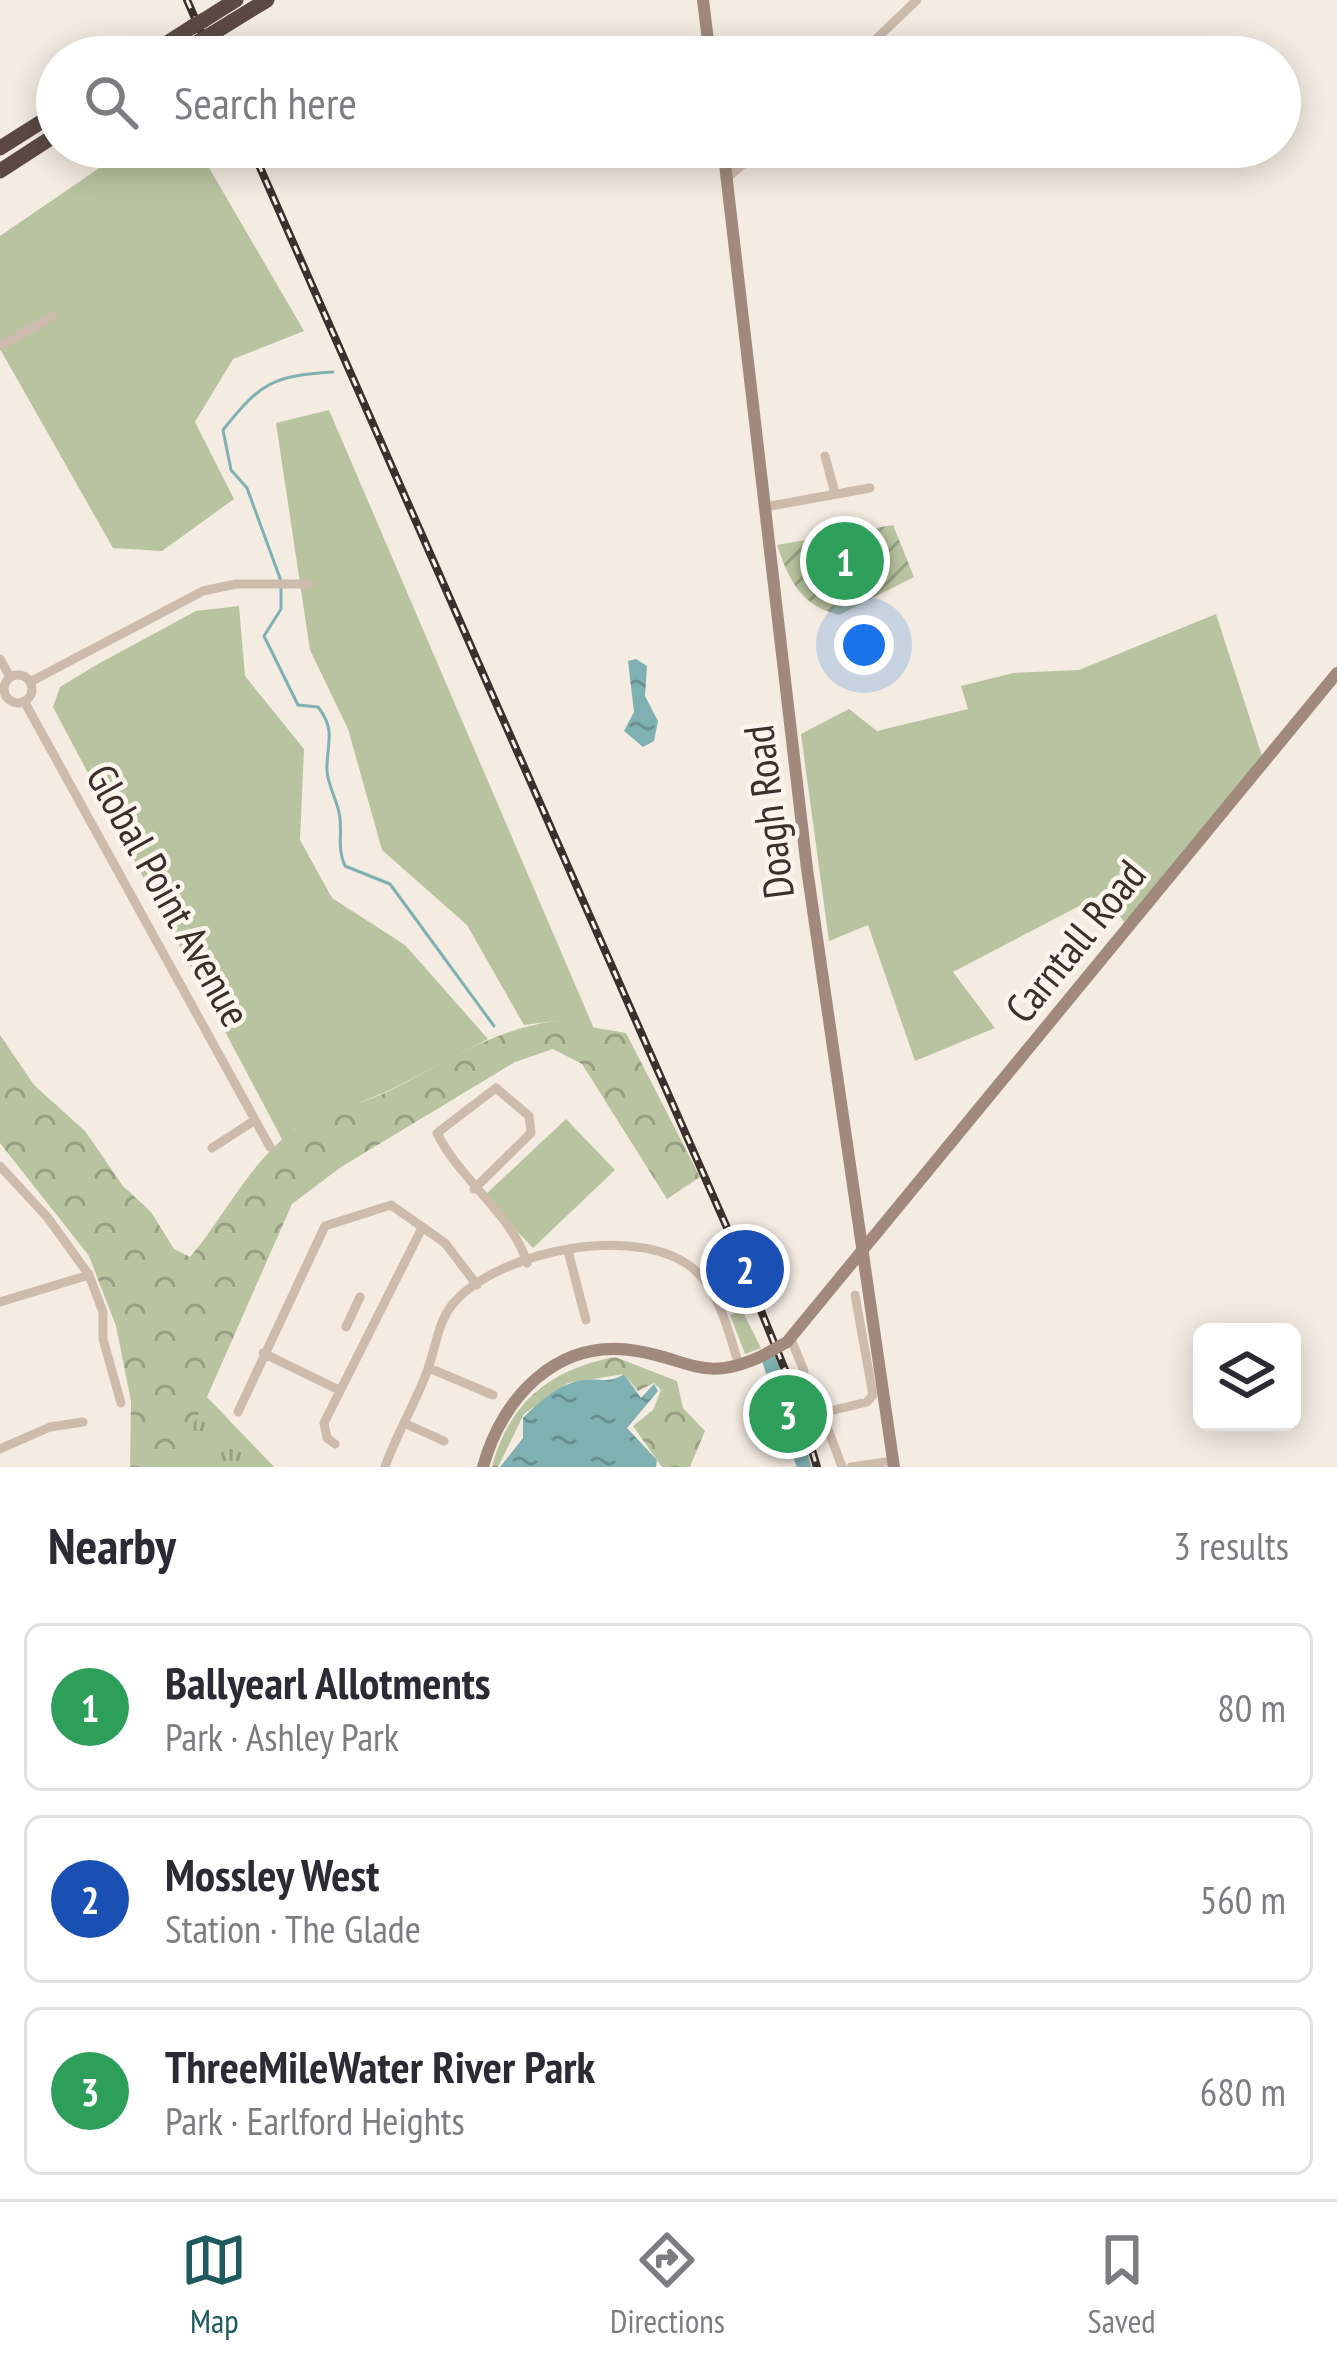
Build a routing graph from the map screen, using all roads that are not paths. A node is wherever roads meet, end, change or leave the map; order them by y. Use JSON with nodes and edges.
{"nodes":[{"id":1,"x":236,"y":0,"type":"edge"},
{"id":2,"x":267,"y":0,"type":"edge"},
{"id":3,"x":703,"y":0,"type":"edge"},
{"id":4,"x":917,"y":0,"type":"edge"},
{"id":5,"x":201,"y":31,"type":"junction"},
{"id":6,"x":190,"y":36,"type":"edge"},
{"id":7,"x":196,"y":36,"type":"edge"},
{"id":8,"x":707,"y":36,"type":"edge"},
{"id":9,"x":879,"y":36,"type":"edge"},
{"id":10,"x":36,"y":125,"type":"edge"},
{"id":11,"x":0,"y":148,"type":"edge"},
{"id":12,"x":36,"y":148,"type":"edge"},
{"id":13,"x":726,"y":168,"type":"edge"},
{"id":14,"x":739,"y":168,"type":"edge"},
{"id":15,"x":0,"y":171,"type":"edge"},
{"id":16,"x":727,"y":178,"type":"junction"},
{"id":17,"x":52,"y":316,"type":"dead end"},
{"id":18,"x":0,"y":346,"type":"edge"},
{"id":19,"x":825,"y":456,"type":"dead end"},
{"id":20,"x":870,"y":488,"type":"dead end"},
{"id":21,"x":835,"y":494,"type":"junction"},
{"id":22,"x":765,"y":507,"type":"junction"},
{"id":23,"x":309,"y":584,"type":"dead end"},
{"id":24,"x":0,"y":659,"type":"edge"},
{"id":25,"x":1337,"y":673,"type":"edge"},
{"id":26,"x":10,"y":677,"type":"junction"},
{"id":27,"x":30,"y":682,"type":"junction"},
{"id":28,"x":3,"y":698,"type":"edge"},
{"id":29,"x":24,"y":701,"type":"junction"},
{"id":30,"x":255,"y":1120,"type":"junction"},
{"id":31,"x":269,"y":1147,"type":"dead end"},
{"id":32,"x":212,"y":1148,"type":"dead end"},
{"id":33,"x":0,"y":1166,"type":"edge"},
{"id":34,"x":474,"y":1190,"type":"junction"},
{"id":35,"x":422,"y":1228,"type":"junction"},
{"id":36,"x":568,"y":1251,"type":"junction"},
{"id":37,"x":863,"y":1251,"type":"junction"},
{"id":38,"x":527,"y":1263,"type":"junction"},
{"id":39,"x":89,"y":1275,"type":"junction"},
{"id":40,"x":477,"y":1285,"type":"junction"},
{"id":41,"x":360,"y":1297,"type":"dead end"},
{"id":42,"x":0,"y":1302,"type":"edge"},
{"id":43,"x":852,"y":1302,"type":"dead end"},
{"id":44,"x":352,"y":1316,"type":"junction"},
{"id":45,"x":586,"y":1320,"type":"dead end"},
{"id":46,"x":373,"y":1322,"type":"junction"},
{"id":47,"x":346,"y":1327,"type":"dead end"},
{"id":48,"x":789,"y":1340,"type":"junction"},
{"id":49,"x":263,"y":1353,"type":"junction"},
{"id":50,"x":739,"y":1365,"type":"junction"},
{"id":51,"x":429,"y":1368,"type":"junction"},
{"id":52,"x":804,"y":1371,"type":"dead end"},
{"id":53,"x":339,"y":1390,"type":"junction"},
{"id":54,"x":493,"y":1395,"type":"dead end"},
{"id":55,"x":122,"y":1403,"type":"dead end"},
{"id":56,"x":238,"y":1412,"type":"dead end"},
{"id":57,"x":83,"y":1422,"type":"dead end"},
{"id":58,"x":404,"y":1423,"type":"junction"},
{"id":59,"x":443,"y":1441,"type":"dead end"},
{"id":60,"x":335,"y":1444,"type":"dead end"},
{"id":61,"x":0,"y":1449,"type":"edge"},
{"id":62,"x":894,"y":1464,"type":"edge"},
{"id":63,"x":869,"y":1466,"type":"edge"},
{"id":64,"x":386,"y":1467,"type":"edge"},
{"id":65,"x":483,"y":1467,"type":"edge"},
{"id":66,"x":842,"y":1467,"type":"edge"},
{"id":67,"x":851,"y":1467,"type":"edge"}],
"edges":[{"from":1,"to":5,"type":"highway"},
{"from":2,"to":5,"type":"highway"},
{"from":3,"to":8,"type":"main road"},
{"from":4,"to":9,"type":"street"},
{"from":5,"to":6,"type":"highway"},
{"from":5,"to":7,"type":"highway"},
{"from":10,"to":11,"type":"highway"},
{"from":12,"to":15,"type":"highway"},
{"from":13,"to":16,"type":"main road","name":"Doagh Road"},
{"from":14,"to":16,"type":"street"},
{"from":16,"to":22,"type":"main road","name":"Doagh Road"},
{"from":17,"to":18,"type":"street"},
{"from":19,"to":21,"type":"street"},
{"from":20,"to":21,"type":"street"},
{"from":21,"to":22,"type":"street"},
{"from":22,"to":37,"type":"main road","name":"Doagh Road"},
{"from":23,"to":27,"type":"street"},
{"from":24,"to":26,"type":"street"},
{"from":25,"to":37,"type":"main road","name":"Carntall Road"},
{"from":26,"to":27,"type":"street"},
{"from":26,"to":28,"type":"street"},
{"from":27,"to":29,"type":"street"},
{"from":28,"to":29,"type":"street"},
{"from":29,"to":30,"type":"street","name":"Global Point Avenue"},
{"from":30,"to":31,"type":"street","name":"Global Point Avenue"},
{"from":30,"to":32,"type":"street"},
{"from":33,"to":39,"type":"street"},
{"from":34,"to":34,"type":"street"},
{"from":34,"to":38,"type":"street"},
{"from":35,"to":40,"type":"street"},
{"from":35,"to":46,"type":"street"},
{"from":35,"to":49,"type":"street"},
{"from":36,"to":38,"type":"street"},
{"from":36,"to":45,"type":"street"},
{"from":36,"to":50,"type":"street"},
{"from":37,"to":48,"type":"main road","name":"Carntall Road"},
{"from":37,"to":62,"type":"main road","name":"Doagh Road"},
{"from":38,"to":40,"type":"street"},
{"from":39,"to":42,"type":"street"},
{"from":39,"to":55,"type":"street"},
{"from":40,"to":51,"type":"street"},
{"from":41,"to":44,"type":"street"},
{"from":43,"to":66,"type":"street"},
{"from":44,"to":46,"type":"street"},
{"from":44,"to":47,"type":"street"},
{"from":46,"to":53,"type":"street"},
{"from":48,"to":50,"type":"main road","bridge":true},
{"from":48,"to":52,"type":"street"},
{"from":49,"to":53,"type":"street"},
{"from":49,"to":56,"type":"street"},
{"from":50,"to":65,"type":"main road"},
{"from":51,"to":54,"type":"street"},
{"from":51,"to":58,"type":"street"},
{"from":53,"to":60,"type":"street"},
{"from":57,"to":61,"type":"street"},
{"from":58,"to":59,"type":"street"},
{"from":58,"to":64,"type":"street"},
{"from":62,"to":63,"type":"street"},
{"from":63,"to":67,"type":"street"}]}
